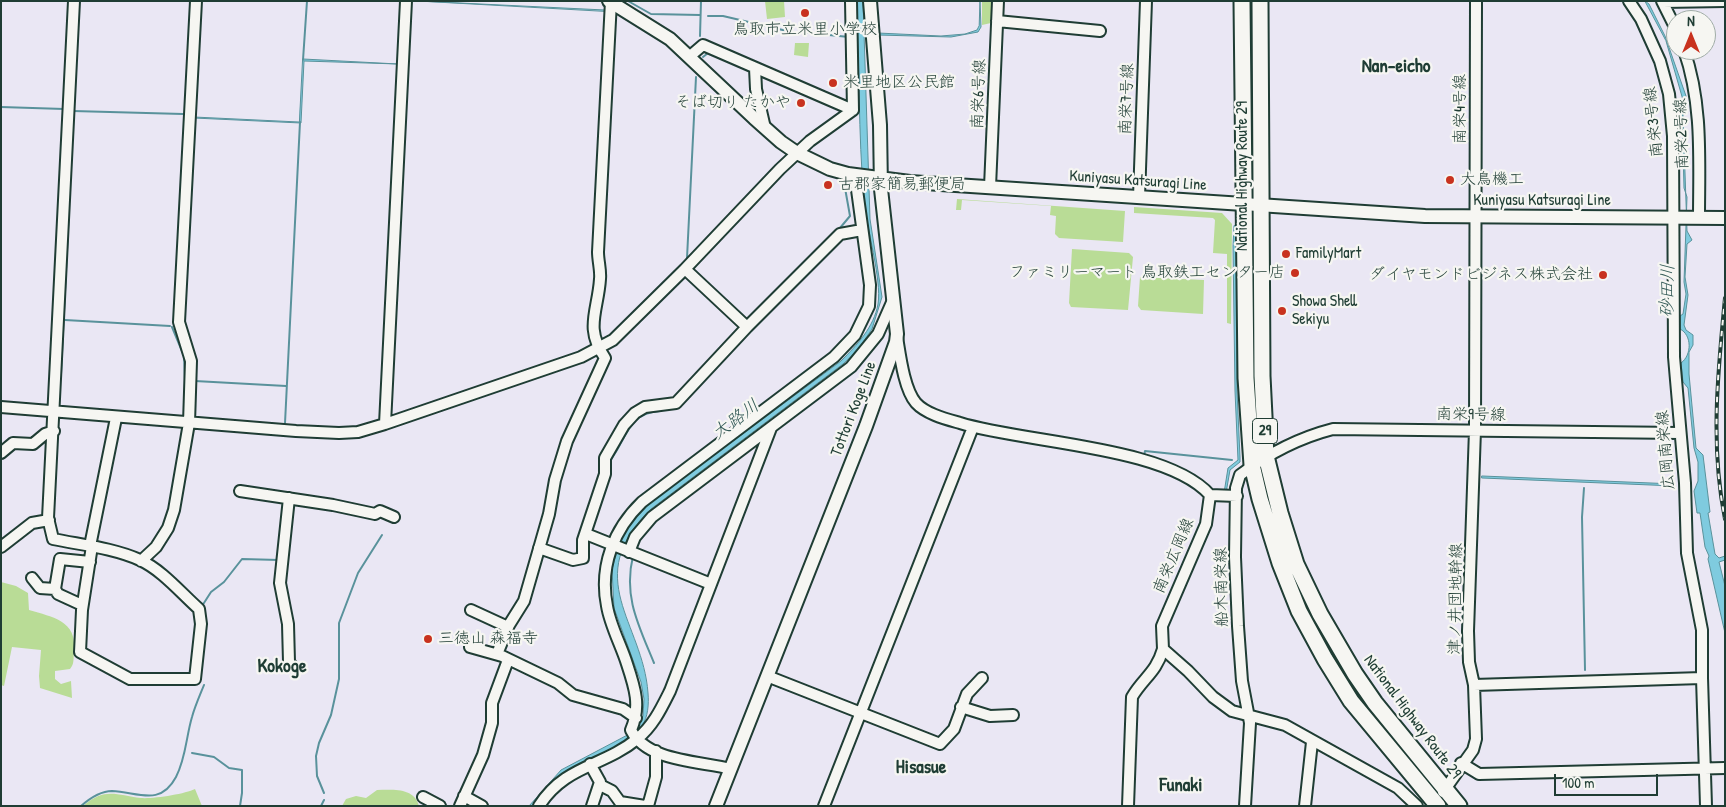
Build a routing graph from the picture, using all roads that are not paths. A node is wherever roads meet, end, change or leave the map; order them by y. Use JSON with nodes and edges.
{"nodes":[{"id":1,"x":74,"y":1,"type":"edge"},
{"id":2,"x":196,"y":1,"type":"edge"},
{"id":3,"x":406,"y":1,"type":"edge"},
{"id":4,"x":851,"y":1,"type":"edge"},
{"id":5,"x":870,"y":1,"type":"edge"},
{"id":6,"x":998,"y":1,"type":"edge"},
{"id":7,"x":1146,"y":1,"type":"edge"},
{"id":8,"x":1242,"y":1,"type":"edge"},
{"id":9,"x":1260,"y":1,"type":"edge"},
{"id":10,"x":1476,"y":1,"type":"edge"},
{"id":11,"x":1629,"y":1,"type":"edge"},
{"id":12,"x":1725,"y":1,"type":"edge"},
{"id":13,"x":610,"y":2,"type":"edge"},
{"id":14,"x":1662,"y":2,"type":"edge"},
{"id":15,"x":997,"y":21,"type":"junction"},
{"id":16,"x":1100,"y":31,"type":"dead end"},
{"id":17,"x":689,"y":57,"type":"junction"},
{"id":18,"x":1687,"y":60,"type":"edge"},
{"id":19,"x":755,"y":68,"type":"junction"},
{"id":20,"x":853,"y":110,"type":"junction"},
{"id":21,"x":764,"y":128,"type":"junction"},
{"id":22,"x":797,"y":153,"type":"junction"},
{"id":23,"x":867,"y":177,"type":"junction"},
{"id":24,"x":990,"y":187,"type":"junction"},
{"id":25,"x":1139,"y":197,"type":"junction"},
{"id":26,"x":1245,"y":204,"type":"junction"},
{"id":27,"x":1261,"y":205,"type":"junction"},
{"id":28,"x":1476,"y":217,"type":"junction"},
{"id":29,"x":1674,"y":217,"type":"junction"},
{"id":30,"x":1697,"y":218,"type":"junction"},
{"id":31,"x":1725,"y":218,"type":"edge"},
{"id":32,"x":862,"y":230,"type":"junction"},
{"id":33,"x":685,"y":269,"type":"junction"},
{"id":34,"x":892,"y":300,"type":"junction"},
{"id":35,"x":864,"y":319,"type":"junction"},
{"id":36,"x":747,"y":327,"type":"junction"},
{"id":37,"x":881,"y":328,"type":"junction"},
{"id":38,"x":897,"y":334,"type":"junction"},
{"id":39,"x":598,"y":348,"type":"junction"},
{"id":40,"x":1,"y":407,"type":"edge"},
{"id":41,"x":55,"y":412,"type":"junction"},
{"id":42,"x":116,"y":418,"type":"junction"},
{"id":43,"x":189,"y":423,"type":"junction"},
{"id":44,"x":385,"y":424,"type":"junction"},
{"id":45,"x":974,"y":427,"type":"junction"},
{"id":46,"x":771,"y":428,"type":"junction"},
{"id":47,"x":1475,"y":430,"type":"junction"},
{"id":48,"x":54,"y":431,"type":"junction"},
{"id":49,"x":1680,"y":433,"type":"junction"},
{"id":50,"x":1,"y":453,"type":"edge"},
{"id":51,"x":1266,"y":456,"type":"junction"},
{"id":52,"x":1252,"y":465,"type":"junction"},
{"id":53,"x":240,"y":492,"type":"dead end"},
{"id":54,"x":1210,"y":495,"type":"junction"},
{"id":55,"x":1237,"y":496,"type":"junction"},
{"id":56,"x":289,"y":498,"type":"junction"},
{"id":57,"x":394,"y":517,"type":"dead end"},
{"id":58,"x":49,"y":520,"type":"junction"},
{"id":59,"x":586,"y":534,"type":"junction"},
{"id":60,"x":91,"y":546,"type":"junction"},
{"id":61,"x":612,"y":546,"type":"junction"},
{"id":62,"x":1,"y":547,"type":"edge"},
{"id":63,"x":538,"y":548,"type":"junction"},
{"id":64,"x":628,"y":552,"type":"junction"},
{"id":65,"x":142,"y":560,"type":"junction"},
{"id":66,"x":90,"y":562,"type":"junction"},
{"id":67,"x":32,"y":578,"type":"dead end"},
{"id":68,"x":711,"y":584,"type":"junction"},
{"id":69,"x":55,"y":589,"type":"junction"},
{"id":70,"x":82,"y":605,"type":"junction"},
{"id":71,"x":471,"y":610,"type":"dead end"},
{"id":72,"x":508,"y":627,"type":"junction"},
{"id":73,"x":470,"y":647,"type":"dead end"},
{"id":74,"x":1163,"y":649,"type":"junction"},
{"id":75,"x":497,"y":654,"type":"junction"},
{"id":76,"x":508,"y":660,"type":"junction"},
{"id":77,"x":292,"y":666,"type":"dead end"},
{"id":78,"x":767,"y":676,"type":"junction"},
{"id":79,"x":982,"y":678,"type":"dead end"},
{"id":80,"x":1702,"y":678,"type":"junction"},
{"id":81,"x":1474,"y":685,"type":"junction"},
{"id":82,"x":961,"y":707,"type":"junction"},
{"id":83,"x":861,"y":713,"type":"junction"},
{"id":84,"x":1248,"y":714,"type":"junction"},
{"id":85,"x":1013,"y":715,"type":"dead end"},
{"id":86,"x":636,"y":718,"type":"junction"},
{"id":87,"x":634,"y":736,"type":"junction"},
{"id":88,"x":1312,"y":742,"type":"junction"},
{"id":89,"x":656,"y":751,"type":"junction"},
{"id":90,"x":1461,"y":763,"type":"junction"},
{"id":91,"x":590,"y":764,"type":"junction"},
{"id":92,"x":731,"y":768,"type":"junction"},
{"id":93,"x":1725,"y":768,"type":"edge"},
{"id":94,"x":1705,"y":769,"type":"junction"},
{"id":95,"x":600,"y":784,"type":"junction"},
{"id":96,"x":1445,"y":790,"type":"junction"},
{"id":97,"x":464,"y":796,"type":"junction"},
{"id":98,"x":423,"y":797,"type":"dead end"},
{"id":99,"x":1434,"y":805,"type":"edge"},
{"id":100,"x":440,"y":806,"type":"edge"},
{"id":101,"x":460,"y":806,"type":"edge"},
{"id":102,"x":482,"y":806,"type":"edge"},
{"id":103,"x":539,"y":806,"type":"edge"},
{"id":104,"x":592,"y":806,"type":"edge"},
{"id":105,"x":646,"y":806,"type":"edge"},
{"id":106,"x":716,"y":806,"type":"edge"},
{"id":107,"x":824,"y":806,"type":"edge"},
{"id":108,"x":1128,"y":806,"type":"edge"},
{"id":109,"x":1245,"y":806,"type":"edge"},
{"id":110,"x":1305,"y":806,"type":"edge"},
{"id":111,"x":1417,"y":806,"type":"edge"},
{"id":112,"x":1459,"y":806,"type":"edge"},
{"id":113,"x":1706,"y":806,"type":"edge"}],
"edges":[{"from":1,"to":41,"type":"street"},
{"from":2,"to":43,"type":"street"},
{"from":3,"to":44,"type":"street"},
{"from":4,"to":20,"type":"street"},
{"from":5,"to":23,"type":"main road","name":"Tottori Koge Line"},
{"from":6,"to":15,"type":"street","name":"南栄6号線"},
{"from":7,"to":25,"type":"street","name":"南栄7号線"},
{"from":8,"to":26,"type":"highway","name":"National Highway Route 29","number":"29"},
{"from":9,"to":27,"type":"highway","name":"National Highway Route 29","number":"29"},
{"from":10,"to":28,"type":"street","name":"南栄4号線"},
{"from":11,"to":29,"type":"street","name":"南栄3号線"},
{"from":12,"to":14,"type":"street"},
{"from":13,"to":17,"type":"main road","name":"Kuniyasu Katsuragi Line"},
{"from":13,"to":39,"type":"street"},
{"from":15,"to":16,"type":"street"},
{"from":15,"to":24,"type":"street","name":"南栄6号線"},
{"from":17,"to":19,"type":"street"},
{"from":17,"to":21,"type":"main road","name":"Kuniyasu Katsuragi Line"},
{"from":18,"to":30,"type":"street","name":"南栄2号線"},
{"from":19,"to":20,"type":"street"},
{"from":19,"to":21,"type":"street"},
{"from":20,"to":22,"type":"street"},
{"from":21,"to":22,"type":"main road","name":"Kuniyasu Katsuragi Line"},
{"from":22,"to":23,"type":"main road","name":"Kuniyasu Katsuragi Line"},
{"from":22,"to":33,"type":"street"},
{"from":23,"to":24,"type":"main road","name":"Kuniyasu Katsuragi Line"},
{"from":23,"to":32,"type":"street"},
{"from":23,"to":34,"type":"main road","name":"Tottori Koge Line"},
{"from":24,"to":25,"type":"main road","name":"Kuniyasu Katsuragi Line"},
{"from":25,"to":26,"type":"main road","name":"Kuniyasu Katsuragi Line"},
{"from":26,"to":27,"type":"main road","name":"Kuniyasu Katsuragi Line"},
{"from":26,"to":52,"type":"highway","name":"National Highway Route 29","number":"29"},
{"from":27,"to":28,"type":"main road","name":"Kuniyasu Katsuragi Line"},
{"from":27,"to":51,"type":"highway","name":"National Highway Route 29","number":"29"},
{"from":28,"to":29,"type":"main road","name":"Kuniyasu Katsuragi Line"},
{"from":28,"to":47,"type":"street","name":"津ノ井団地幹線"},
{"from":29,"to":30,"type":"main road","name":"Kuniyasu Katsuragi Line"},
{"from":29,"to":49,"type":"street","name":"広岡南栄線"},
{"from":30,"to":31,"type":"main road","name":"Kuniyasu Katsuragi Line"},
{"from":32,"to":35,"type":"street"},
{"from":32,"to":36,"type":"street"},
{"from":33,"to":36,"type":"street"},
{"from":33,"to":39,"type":"street"},
{"from":34,"to":37,"type":"street"},
{"from":34,"to":38,"type":"main road","name":"Tottori Koge Line"},
{"from":35,"to":37,"type":"street"},
{"from":35,"to":61,"type":"street"},
{"from":36,"to":59,"type":"street"},
{"from":37,"to":46,"type":"street"},
{"from":38,"to":45,"type":"street"},
{"from":38,"to":78,"type":"main road","name":"Tottori Koge Line"},
{"from":39,"to":44,"type":"street"},
{"from":39,"to":63,"type":"street"},
{"from":40,"to":41,"type":"street"},
{"from":41,"to":42,"type":"street"},
{"from":41,"to":48,"type":"street"},
{"from":42,"to":43,"type":"street"},
{"from":42,"to":60,"type":"street"},
{"from":43,"to":44,"type":"street"},
{"from":43,"to":65,"type":"street"},
{"from":45,"to":54,"type":"street"},
{"from":45,"to":83,"type":"street"},
{"from":46,"to":64,"type":"street"},
{"from":46,"to":68,"type":"street"},
{"from":47,"to":49,"type":"street","name":"南栄9号線"},
{"from":47,"to":51,"type":"street","name":"南栄9号線"},
{"from":47,"to":81,"type":"street","name":"津ノ井団地幹線"},
{"from":48,"to":50,"type":"street"},
{"from":48,"to":58,"type":"street"},
{"from":49,"to":80,"type":"street","name":"広岡南栄線"},
{"from":51,"to":52,"type":"street","name":"南栄9号線"},
{"from":51,"to":96,"type":"highway","name":"National Highway Route 29","number":"29"},
{"from":52,"to":55,"type":"street","name":"船木南栄線"},
{"from":52,"to":99,"type":"highway","name":"National Highway Route 29","number":"29"},
{"from":53,"to":56,"type":"street"},
{"from":54,"to":55,"type":"street"},
{"from":54,"to":74,"type":"street","name":"南栄広岡線"},
{"from":55,"to":84,"type":"street","name":"船木南栄線"},
{"from":56,"to":57,"type":"street"},
{"from":56,"to":77,"type":"street"},
{"from":58,"to":60,"type":"street"},
{"from":58,"to":62,"type":"street"},
{"from":59,"to":61,"type":"street"},
{"from":59,"to":63,"type":"street"},
{"from":60,"to":65,"type":"street"},
{"from":60,"to":66,"type":"street"},
{"from":61,"to":64,"type":"street"},
{"from":61,"to":86,"type":"street"},
{"from":63,"to":72,"type":"street"},
{"from":64,"to":68,"type":"street"},
{"from":65,"to":70,"type":"street"},
{"from":66,"to":69,"type":"street"},
{"from":66,"to":70,"type":"street"},
{"from":67,"to":69,"type":"street"},
{"from":68,"to":87,"type":"street"},
{"from":69,"to":70,"type":"street"},
{"from":71,"to":72,"type":"street"},
{"from":72,"to":75,"type":"street"},
{"from":73,"to":75,"type":"street"},
{"from":74,"to":84,"type":"street"},
{"from":74,"to":108,"type":"street"},
{"from":75,"to":76,"type":"street"},
{"from":76,"to":86,"type":"street"},
{"from":76,"to":97,"type":"street"},
{"from":78,"to":83,"type":"street"},
{"from":78,"to":92,"type":"main road","name":"Tottori Koge Line"},
{"from":79,"to":82,"type":"street"},
{"from":80,"to":81,"type":"street"},
{"from":80,"to":94,"type":"street"},
{"from":81,"to":90,"type":"street","name":"津ノ井団地幹線"},
{"from":82,"to":83,"type":"street"},
{"from":82,"to":85,"type":"street"},
{"from":83,"to":107,"type":"street"},
{"from":84,"to":88,"type":"street"},
{"from":84,"to":109,"type":"street","name":"船木南栄線"},
{"from":86,"to":87,"type":"street"},
{"from":87,"to":89,"type":"street"},
{"from":87,"to":91,"type":"street"},
{"from":88,"to":110,"type":"street"},
{"from":88,"to":111,"type":"street"},
{"from":89,"to":92,"type":"street"},
{"from":89,"to":105,"type":"street"},
{"from":90,"to":94,"type":"street"},
{"from":90,"to":96,"type":"street","name":"津ノ井団地幹線"},
{"from":91,"to":95,"type":"street"},
{"from":91,"to":103,"type":"street"},
{"from":92,"to":106,"type":"main road","name":"Tottori Koge Line"},
{"from":93,"to":94,"type":"street"},
{"from":94,"to":113,"type":"street"},
{"from":95,"to":104,"type":"street"},
{"from":95,"to":105,"type":"street"},
{"from":96,"to":99,"type":"street","name":"津ノ井団地幹線"},
{"from":96,"to":112,"type":"highway","name":"National Highway Route 29","number":"29"},
{"from":97,"to":101,"type":"street"},
{"from":97,"to":102,"type":"street"},
{"from":98,"to":100,"type":"street"}]}
